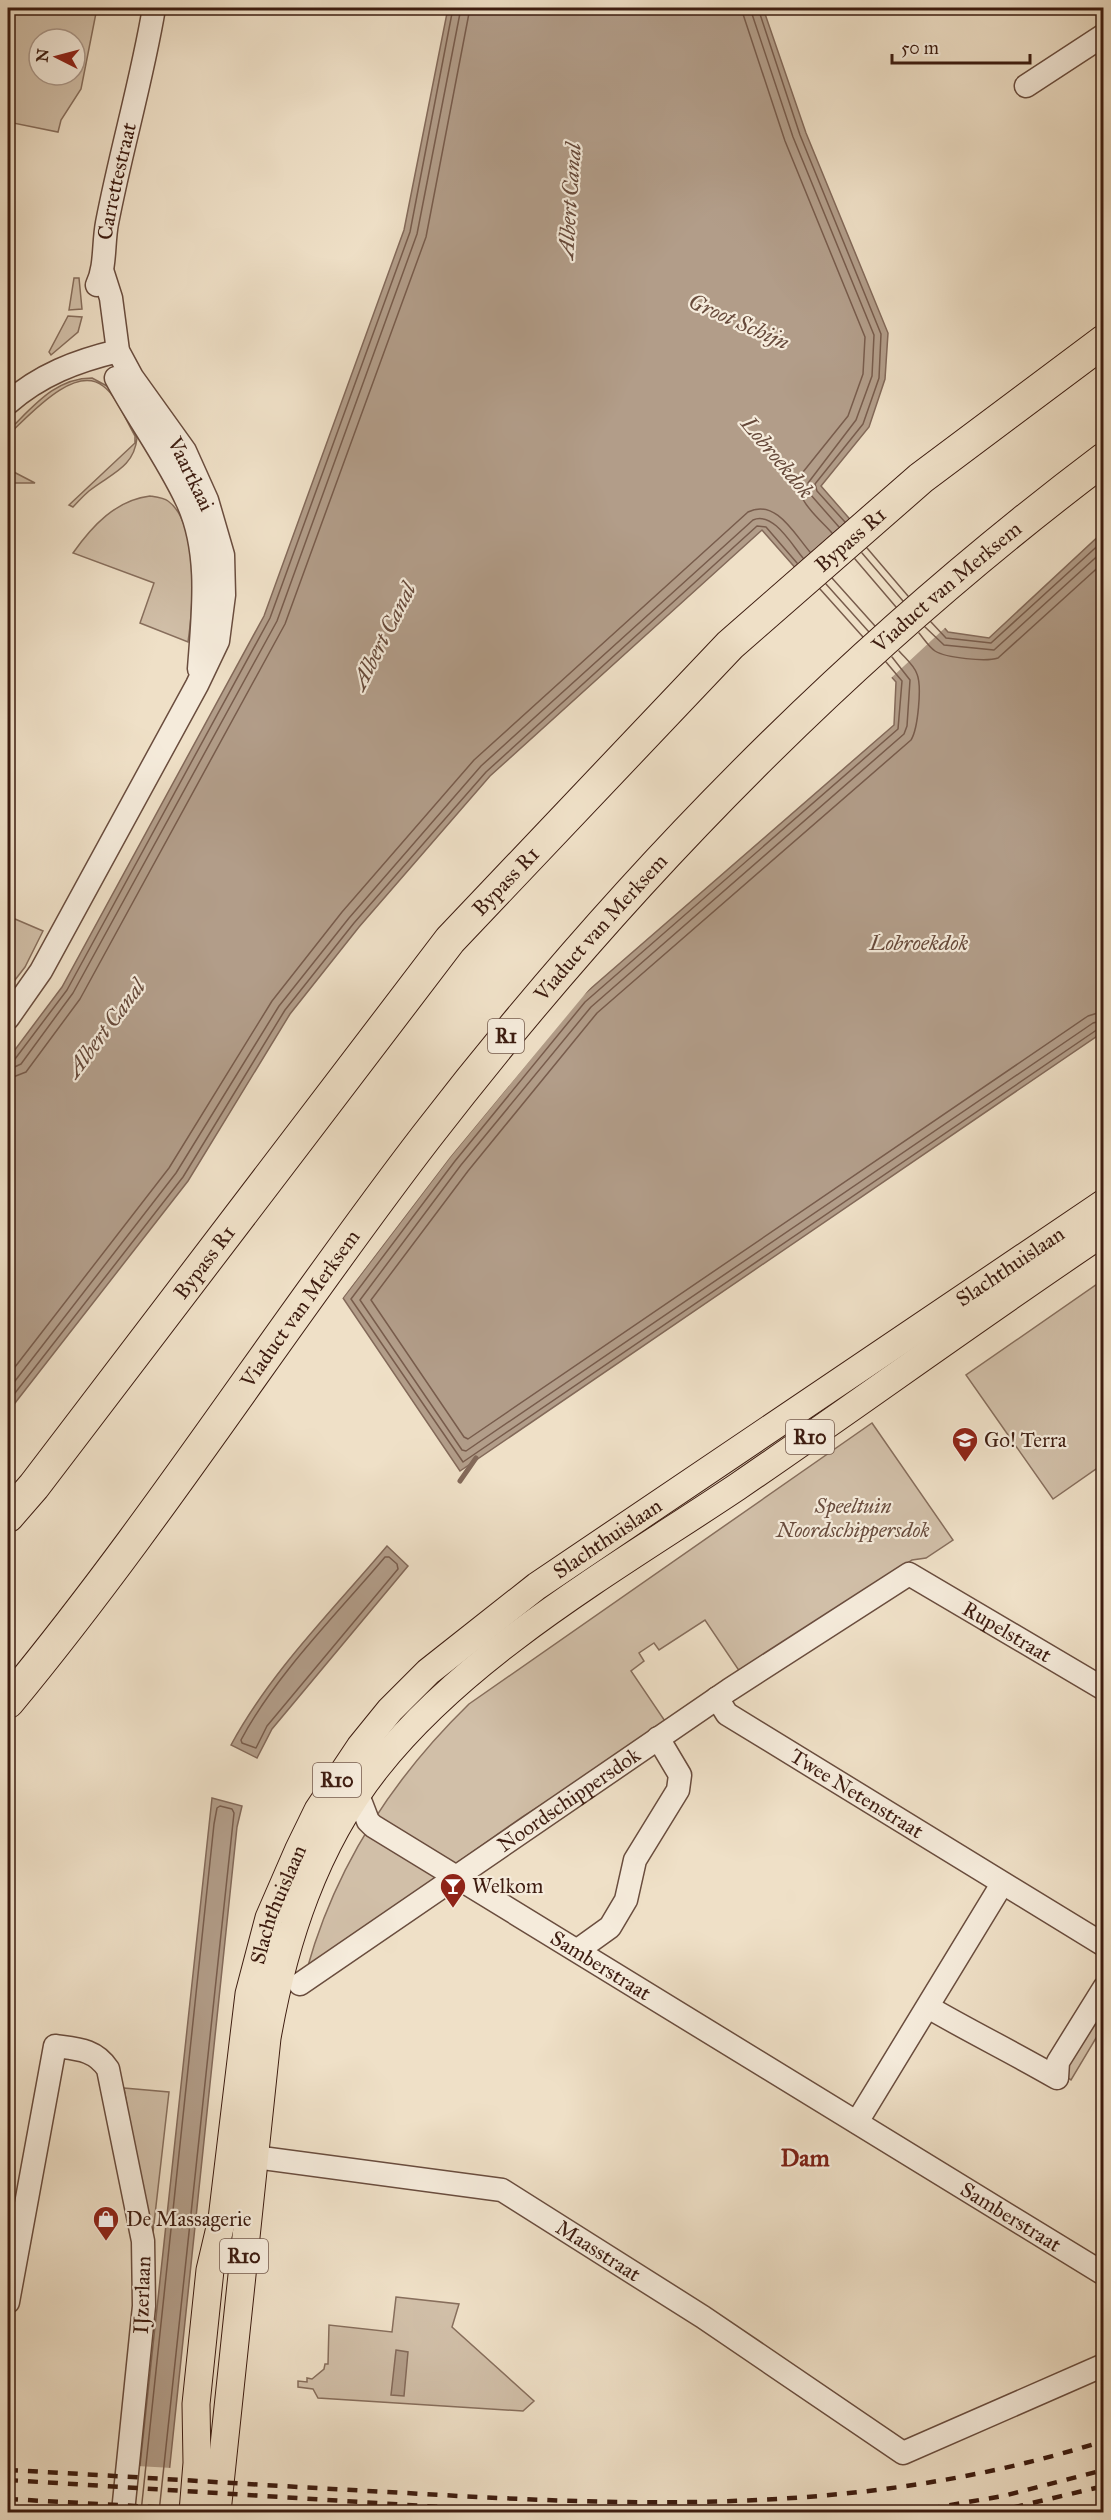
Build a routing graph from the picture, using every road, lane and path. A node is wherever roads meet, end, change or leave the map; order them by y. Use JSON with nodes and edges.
{"nodes":[{"id":1,"x":154,"y":8,"type":"edge"},
{"id":2,"x":1104,"y":35,"type":"edge"},
{"id":3,"x":1026,"y":86,"type":"dead end"},
{"id":4,"x":1104,"y":341,"type":"edge"},
{"id":5,"x":110,"y":353,"type":"junction"},
{"id":6,"x":8,"y":403,"type":"edge"},
{"id":7,"x":1104,"y":459,"type":"edge"},
{"id":8,"x":8,"y":1018,"type":"edge"},
{"id":9,"x":1104,"y":1203,"type":"edge"},
{"id":10,"x":1104,"y":1232,"type":"edge"},
{"id":11,"x":8,"y":1516,"type":"edge"},
{"id":12,"x":909,"y":1574,"type":"joint"},
{"id":13,"x":1104,"y":1689,"type":"edge"},
{"id":14,"x":717,"y":1698,"type":"junction"},
{"id":15,"x":8,"y":1702,"type":"edge"},
{"id":16,"x":658,"y":1738,"type":"junction"},
{"id":17,"x":358,"y":1795,"type":"junction"},
{"id":18,"x":457,"y":1877,"type":"junction"},
{"id":19,"x":1002,"y":1884,"type":"junction"},
{"id":20,"x":1104,"y":1945,"type":"edge"},
{"id":21,"x":578,"y":1950,"type":"junction"},
{"id":22,"x":300,"y":1984,"type":"dead end"},
{"id":23,"x":1104,"y":1988,"type":"edge"},
{"id":24,"x":261,"y":1997,"type":"junction"},
{"id":25,"x":928,"y":2007,"type":"junction"},
{"id":26,"x":857,"y":2122,"type":"junction"},
{"id":27,"x":254,"y":2157,"type":"junction"},
{"id":28,"x":1104,"y":2274,"type":"edge"},
{"id":29,"x":8,"y":2302,"type":"edge"},
{"id":30,"x":1104,"y":2365,"type":"edge"},
{"id":31,"x":123,"y":2512,"type":"edge"},
{"id":32,"x":193,"y":2512,"type":"edge"},
{"id":33,"x":217,"y":2512,"type":"edge"}],
"edges":[{"from":1,"to":5,"type":"street","name":"Carrettestraat"},
{"from":2,"to":3,"type":"street"},
{"from":4,"to":11,"type":"highway","name":"Bypass R1"},
{"from":5,"to":6,"type":"street"},
{"from":5,"to":8,"type":"street","name":"Vaartkaai"},
{"from":7,"to":15,"type":"highway","name":"Viaduct van Merksem","number":"R1"},
{"from":9,"to":24,"type":"main road","name":"Slachthuislaan","number":"R10"},
{"from":10,"to":17,"type":"main road","name":"Slachthuislaan","number":"R10"},
{"from":12,"to":13,"type":"street","name":"Rupelstraat"},
{"from":12,"to":14,"type":"street","name":"Noordschippersdok"},
{"from":14,"to":16,"type":"street","name":"Noordschippersdok"},
{"from":14,"to":19,"type":"street","name":"Twee Netenstraat"},
{"from":16,"to":18,"type":"street","name":"Noordschippersdok"},
{"from":16,"to":21,"type":"street","name":"Noordschippersdok"},
{"from":17,"to":18,"type":"street","name":"Samberstraat"},
{"from":17,"to":24,"type":"main road","name":"Slachthuislaan","number":"R10"},
{"from":18,"to":21,"type":"street","name":"Samberstraat"},
{"from":18,"to":22,"type":"street","name":"Noordschippersdok"},
{"from":19,"to":20,"type":"street","name":"Twee Netenstraat"},
{"from":19,"to":25,"type":"street"},
{"from":21,"to":26,"type":"street","name":"Samberstraat"},
{"from":23,"to":25,"type":"street"},
{"from":24,"to":27,"type":"main road","number":"R10"},
{"from":24,"to":32,"type":"main road","number":"R10"},
{"from":25,"to":26,"type":"street"},
{"from":26,"to":28,"type":"street","name":"Samberstraat"},
{"from":27,"to":30,"type":"street","name":"Maasstraat"},
{"from":27,"to":33,"type":"main road","number":"R10"},
{"from":29,"to":31,"type":"street","name":"IJzerlaan"}]}
